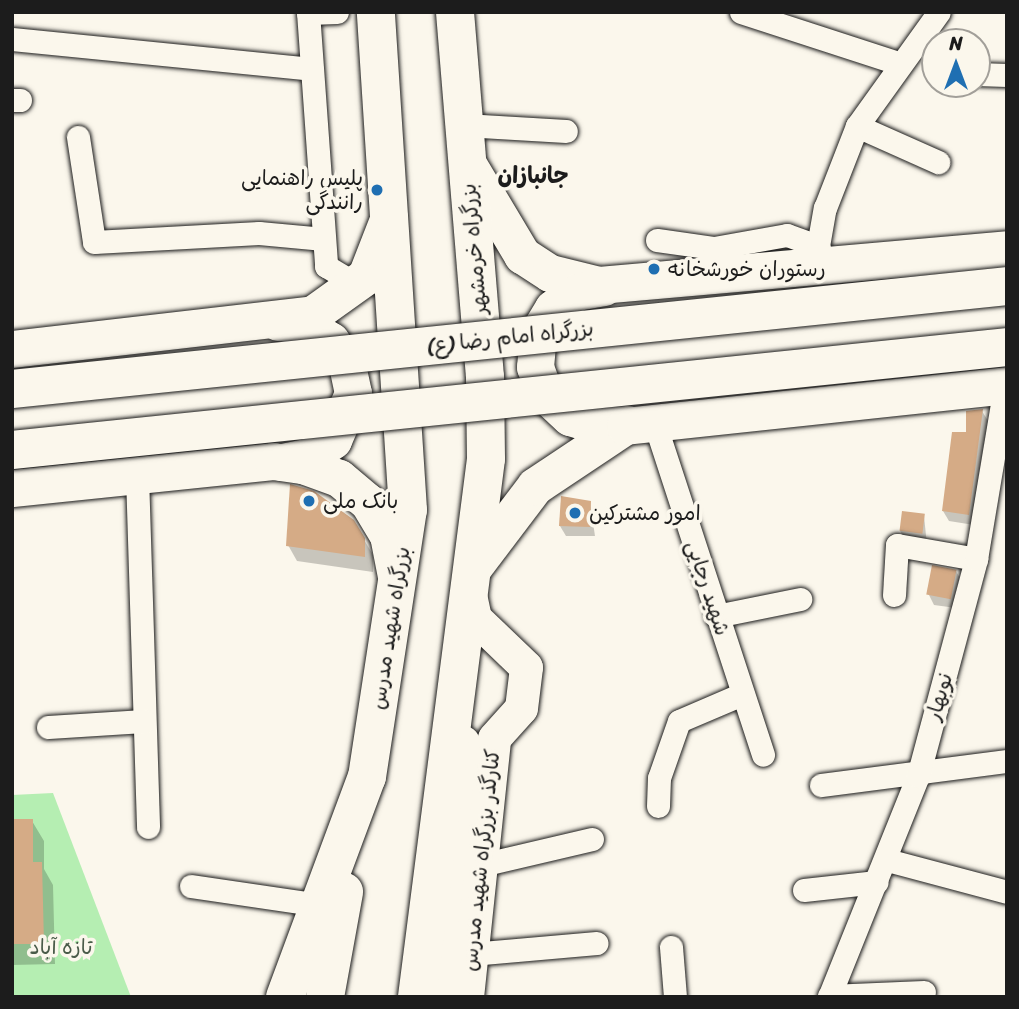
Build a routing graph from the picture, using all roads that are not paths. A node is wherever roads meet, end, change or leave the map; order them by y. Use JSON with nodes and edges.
{"nodes":[{"id":1,"x":337,"y":12,"type":"edge"},
{"id":2,"x":376,"y":12,"type":"edge"},
{"id":3,"x":455,"y":12,"type":"edge"},
{"id":4,"x":741,"y":12,"type":"edge"},
{"id":5,"x":939,"y":12,"type":"edge"},
{"id":6,"x":308,"y":13,"type":"edge"},
{"id":7,"x":775,"y":17,"type":"edge"},
{"id":8,"x":12,"y":39,"type":"edge"},
{"id":9,"x":898,"y":63,"type":"junction"},
{"id":10,"x":312,"y":69,"type":"junction"},
{"id":11,"x":858,"y":127,"type":"junction"},
{"id":12,"x":566,"y":131,"type":"dead end"},
{"id":13,"x":78,"y":137,"type":"dead end"},
{"id":14,"x":465,"y":139,"type":"junction"},
{"id":15,"x":938,"y":162,"type":"dead end"},
{"id":16,"x":389,"y":203,"type":"junction"},
{"id":17,"x":324,"y":239,"type":"junction"},
{"id":18,"x":657,"y":240,"type":"dead end"},
{"id":19,"x":1007,"y":249,"type":"edge"},
{"id":20,"x":822,"y":257,"type":"junction"},
{"id":21,"x":358,"y":285,"type":"junction"},
{"id":22,"x":612,"y":286,"type":"junction"},
{"id":23,"x":1007,"y":286,"type":"edge"},
{"id":24,"x":271,"y":323,"type":"junction"},
{"id":25,"x":1007,"y":347,"type":"edge"},
{"id":26,"x":12,"y":349,"type":"edge"},
{"id":27,"x":1006,"y":385,"type":"edge"},
{"id":28,"x":12,"y":389,"type":"edge"},
{"id":29,"x":646,"y":421,"type":"junction"},
{"id":30,"x":12,"y":450,"type":"edge"},
{"id":31,"x":277,"y":461,"type":"junction"},
{"id":32,"x":137,"y":475,"type":"junction"},
{"id":33,"x":12,"y":488,"type":"edge"},
{"id":34,"x":976,"y":559,"type":"junction"},
{"id":35,"x":471,"y":580,"type":"junction"},
{"id":36,"x":894,"y":595,"type":"dead end"},
{"id":37,"x":800,"y":599,"type":"dead end"},
{"id":38,"x":394,"y":601,"type":"junction"},
{"id":39,"x":716,"y":616,"type":"junction"},
{"id":40,"x":741,"y":694,"type":"junction"},
{"id":41,"x":452,"y":714,"type":"junction"},
{"id":42,"x":144,"y":721,"type":"junction"},
{"id":43,"x":48,"y":727,"type":"dead end"},
{"id":44,"x":763,"y":755,"type":"dead end"},
{"id":45,"x":1007,"y":761,"type":"edge"},
{"id":46,"x":445,"y":770,"type":"junction"},
{"id":47,"x":918,"y":776,"type":"junction"},
{"id":48,"x":367,"y":777,"type":"junction"},
{"id":49,"x":821,"y":785,"type":"dead end"},
{"id":50,"x":658,"y":806,"type":"dead end"},
{"id":51,"x":148,"y":827,"type":"dead end"},
{"id":52,"x":593,"y":839,"type":"dead end"},
{"id":53,"x":887,"y":860,"type":"junction"},
{"id":54,"x":481,"y":865,"type":"junction"},
{"id":55,"x":877,"y":882,"type":"junction"},
{"id":56,"x":191,"y":886,"type":"dead end"},
{"id":57,"x":804,"y":890,"type":"dead end"},
{"id":58,"x":1007,"y":892,"type":"edge"},
{"id":59,"x":320,"y":905,"type":"junction"},
{"id":60,"x":597,"y":943,"type":"dead end"},
{"id":61,"x":671,"y":947,"type":"dead end"},
{"id":62,"x":471,"y":954,"type":"junction"},
{"id":63,"x":924,"y":992,"type":"dead end"},
{"id":64,"x":829,"y":996,"type":"edge"},
{"id":65,"x":285,"y":997,"type":"edge"},
{"id":66,"x":325,"y":997,"type":"edge"},
{"id":67,"x":393,"y":997,"type":"edge"},
{"id":68,"x":416,"y":997,"type":"edge"},
{"id":69,"x":442,"y":997,"type":"edge"},
{"id":70,"x":467,"y":997,"type":"edge"},
{"id":71,"x":675,"y":997,"type":"edge"}],
"edges":[{"from":1,"to":6,"type":"street"},
{"from":2,"to":16,"type":"highway"},
{"from":3,"to":14,"type":"highway","name":"بزرگراه خرمشهر"},
{"from":4,"to":7,"type":"street"},
{"from":5,"to":9,"type":"street"},
{"from":6,"to":10,"type":"street"},
{"from":7,"to":9,"type":"street"},
{"from":8,"to":10,"type":"street"},
{"from":9,"to":11,"type":"street"},
{"from":10,"to":17,"type":"street"},
{"from":11,"to":15,"type":"street"},
{"from":11,"to":20,"type":"street"},
{"from":12,"to":14,"type":"street"},
{"from":13,"to":17,"type":"street"},
{"from":14,"to":22,"type":"main road","name":"بزرگراه امام رضا (ع)"},
{"from":14,"to":35,"type":"highway","name":"بزرگراه خرمشهر"},
{"from":16,"to":21,"type":"main road"},
{"from":16,"to":38,"type":"highway","name":"بزرگراه شهید مدرس"},
{"from":17,"to":21,"type":"street"},
{"from":18,"to":20,"type":"street"},
{"from":19,"to":20,"type":"main road","name":"بزرگراه امام رضا (ع)"},
{"from":20,"to":22,"type":"main road","name":"بزرگراه امام رضا (ع)"},
{"from":21,"to":24,"type":"main road"},
{"from":22,"to":29,"type":"main road"},
{"from":23,"to":28,"type":"highway","name":"بزرگراه امام رضا (ع)","bridge":true},
{"from":24,"to":26,"type":"main road"},
{"from":24,"to":31,"type":"main road"},
{"from":25,"to":30,"type":"highway","bridge":true},
{"from":27,"to":29,"type":"main road"},
{"from":27,"to":34,"type":"street","name":"نوبهار"},
{"from":29,"to":35,"type":"main road"},
{"from":29,"to":39,"type":"street","name":"شهید رجایی"},
{"from":31,"to":32,"type":"main road"},
{"from":31,"to":38,"type":"main road"},
{"from":32,"to":33,"type":"main road"},
{"from":32,"to":42,"type":"street"},
{"from":34,"to":36,"type":"street"},
{"from":34,"to":47,"type":"street","name":"نوبهار"},
{"from":35,"to":41,"type":"highway"},
{"from":35,"to":54,"type":"street","name":"کنارگذر بزرگراه شهید مدرس"},
{"from":37,"to":39,"type":"street"},
{"from":38,"to":48,"type":"highway","name":"بزرگراه شهید مدرس"},
{"from":39,"to":40,"type":"street","name":"شهید رجایی"},
{"from":40,"to":44,"type":"street","name":"شهید رجایی"},
{"from":40,"to":50,"type":"street"},
{"from":41,"to":46,"type":"highway"},
{"from":41,"to":69,"type":"street"},
{"from":42,"to":43,"type":"street"},
{"from":42,"to":51,"type":"street"},
{"from":45,"to":47,"type":"street"},
{"from":46,"to":67,"type":"highway"},
{"from":46,"to":68,"type":"highway"},
{"from":47,"to":49,"type":"street"},
{"from":47,"to":53,"type":"street","name":"نوبهار"},
{"from":48,"to":59,"type":"highway","name":"بزرگراه شهید مدرس"},
{"from":48,"to":66,"type":"highway"},
{"from":52,"to":54,"type":"street"},
{"from":53,"to":55,"type":"street","name":"نوبهار"},
{"from":53,"to":58,"type":"street"},
{"from":54,"to":62,"type":"street","name":"کنارگذر بزرگراه شهید مدرس"},
{"from":55,"to":57,"type":"street"},
{"from":55,"to":64,"type":"street","name":"نوبهار"},
{"from":56,"to":59,"type":"street"},
{"from":59,"to":65,"type":"highway","name":"بزرگراه شهید مدرس"},
{"from":60,"to":62,"type":"street"},
{"from":61,"to":71,"type":"street"},
{"from":62,"to":70,"type":"street","name":"کنارگذر بزرگراه شهید مدرس"},
{"from":63,"to":64,"type":"street"}]}
